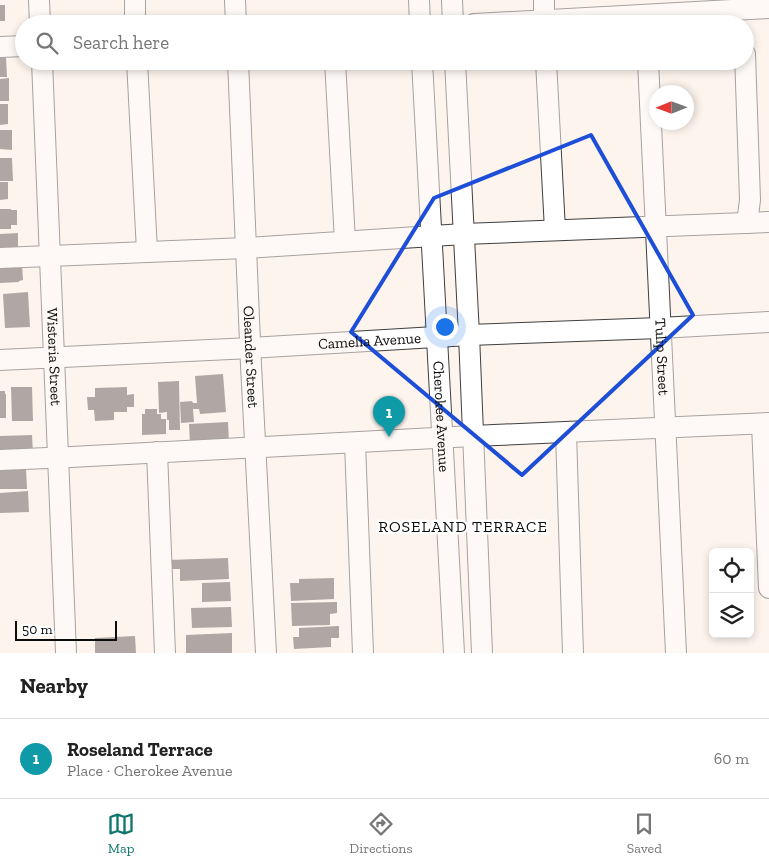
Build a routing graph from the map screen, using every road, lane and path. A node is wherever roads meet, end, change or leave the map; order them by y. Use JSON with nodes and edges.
{"nodes":[{"id":1,"x":39,"y":0,"type":"edge"},
{"id":2,"x":135,"y":0,"type":"edge"},
{"id":3,"x":235,"y":0,"type":"edge"},
{"id":4,"x":419,"y":0,"type":"edge"},
{"id":5,"x":452,"y":0,"type":"edge"},
{"id":6,"x":769,"y":8,"type":"edge"},
{"id":7,"x":744,"y":11,"type":"edge"},
{"id":8,"x":646,"y":13,"type":"edge"},
{"id":9,"x":544,"y":14,"type":"edge"},
{"id":10,"x":40,"y":15,"type":"edge"},
{"id":11,"x":135,"y":15,"type":"edge"},
{"id":12,"x":236,"y":15,"type":"edge"},
{"id":13,"x":420,"y":15,"type":"edge"},
{"id":14,"x":453,"y":15,"type":"edge"},
{"id":15,"x":0,"y":46,"type":"edge"},
{"id":16,"x":15,"y":46,"type":"edge"},
{"id":17,"x":42,"y":70,"type":"edge"},
{"id":18,"x":137,"y":70,"type":"edge"},
{"id":19,"x":238,"y":70,"type":"edge"},
{"id":20,"x":336,"y":70,"type":"edge"},
{"id":21,"x":422,"y":70,"type":"edge"},
{"id":22,"x":455,"y":70,"type":"edge"},
{"id":23,"x":546,"y":70,"type":"edge"},
{"id":24,"x":648,"y":70,"type":"edge"},
{"id":25,"x":746,"y":70,"type":"edge"},
{"id":26,"x":747,"y":222,"type":"junction"},
{"id":27,"x":769,"y":222,"type":"edge"},
{"id":28,"x":655,"y":226,"type":"junction"},
{"id":29,"x":555,"y":230,"type":"junction"},
{"id":30,"x":464,"y":234,"type":"junction"},
{"id":31,"x":431,"y":236,"type":"junction"},
{"id":32,"x":345,"y":241,"type":"junction"},
{"id":33,"x":246,"y":248,"type":"junction"},
{"id":34,"x":147,"y":251,"type":"junction"},
{"id":35,"x":50,"y":255,"type":"junction"},
{"id":36,"x":0,"y":258,"type":"edge"},
{"id":37,"x":769,"y":322,"type":"edge"},
{"id":38,"x":660,"y":328,"type":"junction"},
{"id":39,"x":469,"y":335,"type":"junction"},
{"id":40,"x":437,"y":337,"type":"junction"},
{"id":41,"x":251,"y":348,"type":"junction"},
{"id":42,"x":54,"y":357,"type":"junction"},
{"id":43,"x":0,"y":360,"type":"edge"},
{"id":44,"x":765,"y":424,"type":"edge"},
{"id":45,"x":664,"y":429,"type":"junction"},
{"id":46,"x":566,"y":433,"type":"junction"},
{"id":47,"x":473,"y":436,"type":"junction"},
{"id":48,"x":442,"y":438,"type":"junction"},
{"id":49,"x":356,"y":443,"type":"junction"},
{"id":50,"x":256,"y":447,"type":"junction"},
{"id":51,"x":157,"y":452,"type":"junction"},
{"id":52,"x":58,"y":458,"type":"junction"},
{"id":53,"x":0,"y":460,"type":"edge"},
{"id":54,"x":769,"y":588,"type":"edge"},
{"id":55,"x":66,"y":653,"type":"edge"},
{"id":56,"x":165,"y":653,"type":"edge"},
{"id":57,"x":266,"y":653,"type":"edge"},
{"id":58,"x":363,"y":653,"type":"edge"},
{"id":59,"x":454,"y":653,"type":"edge"},
{"id":60,"x":482,"y":653,"type":"edge"},
{"id":61,"x":573,"y":653,"type":"edge"},
{"id":62,"x":676,"y":653,"type":"edge"}],
"edges":[{"from":1,"to":10,"type":"street"},
{"from":2,"to":11,"type":"street"},
{"from":3,"to":12,"type":"street"},
{"from":4,"to":13,"type":"street"},
{"from":5,"to":14,"type":"street"},
{"from":6,"to":7,"type":"street"},
{"from":7,"to":8,"type":"street"},
{"from":8,"to":9,"type":"street"},
{"from":15,"to":16,"type":"street"},
{"from":17,"to":35,"type":"street","name":"Wisteria Street"},
{"from":18,"to":34,"type":"street"},
{"from":19,"to":33,"type":"street","name":"Oleander Street"},
{"from":20,"to":32,"type":"street"},
{"from":21,"to":31,"type":"street","name":"Cherokee Avenue"},
{"from":22,"to":30,"type":"street","name":"Cherokee Avenue"},
{"from":23,"to":29,"type":"street"},
{"from":24,"to":28,"type":"street","name":"Tulip Street"},
{"from":25,"to":26,"type":"street"},
{"from":26,"to":27,"type":"street"},
{"from":26,"to":28,"type":"street"},
{"from":28,"to":29,"type":"street"},
{"from":28,"to":38,"type":"street","name":"Tulip Street"},
{"from":29,"to":30,"type":"street"},
{"from":30,"to":31,"type":"street"},
{"from":30,"to":39,"type":"street","name":"Cherokee Avenue"},
{"from":31,"to":32,"type":"street"},
{"from":31,"to":40,"type":"street","name":"Cherokee Avenue"},
{"from":32,"to":33,"type":"street"},
{"from":33,"to":34,"type":"street"},
{"from":33,"to":41,"type":"street","name":"Oleander Street"},
{"from":34,"to":35,"type":"street"},
{"from":35,"to":36,"type":"street"},
{"from":35,"to":42,"type":"street","name":"Wisteria Street"},
{"from":37,"to":38,"type":"street","name":"Camelia Avenue"},
{"from":38,"to":39,"type":"street","name":"Camelia Avenue"},
{"from":38,"to":45,"type":"street","name":"Tulip Street"},
{"from":39,"to":40,"type":"street","name":"Camelia Avenue"},
{"from":39,"to":47,"type":"street","name":"Cherokee Avenue"},
{"from":40,"to":41,"type":"street","name":"Camelia Avenue"},
{"from":40,"to":48,"type":"street","name":"Cherokee Avenue"},
{"from":41,"to":42,"type":"street","name":"Camelia Avenue"},
{"from":41,"to":50,"type":"street","name":"Oleander Street"},
{"from":42,"to":43,"type":"street","name":"Camelia Avenue"},
{"from":42,"to":52,"type":"street","name":"Wisteria Street"},
{"from":44,"to":45,"type":"street"},
{"from":44,"to":54,"type":"street"},
{"from":45,"to":46,"type":"street"},
{"from":45,"to":62,"type":"street","name":"Tulip Street"},
{"from":46,"to":47,"type":"street"},
{"from":46,"to":61,"type":"street"},
{"from":47,"to":48,"type":"street"},
{"from":47,"to":60,"type":"street","name":"Cherokee Avenue"},
{"from":48,"to":49,"type":"street"},
{"from":48,"to":59,"type":"street","name":"Cherokee Avenue"},
{"from":49,"to":50,"type":"street"},
{"from":49,"to":58,"type":"street"},
{"from":50,"to":51,"type":"street"},
{"from":50,"to":57,"type":"street","name":"Oleander Street"},
{"from":51,"to":52,"type":"street"},
{"from":51,"to":56,"type":"street"},
{"from":52,"to":53,"type":"street"},
{"from":52,"to":55,"type":"street","name":"Wisteria Street"}]}
